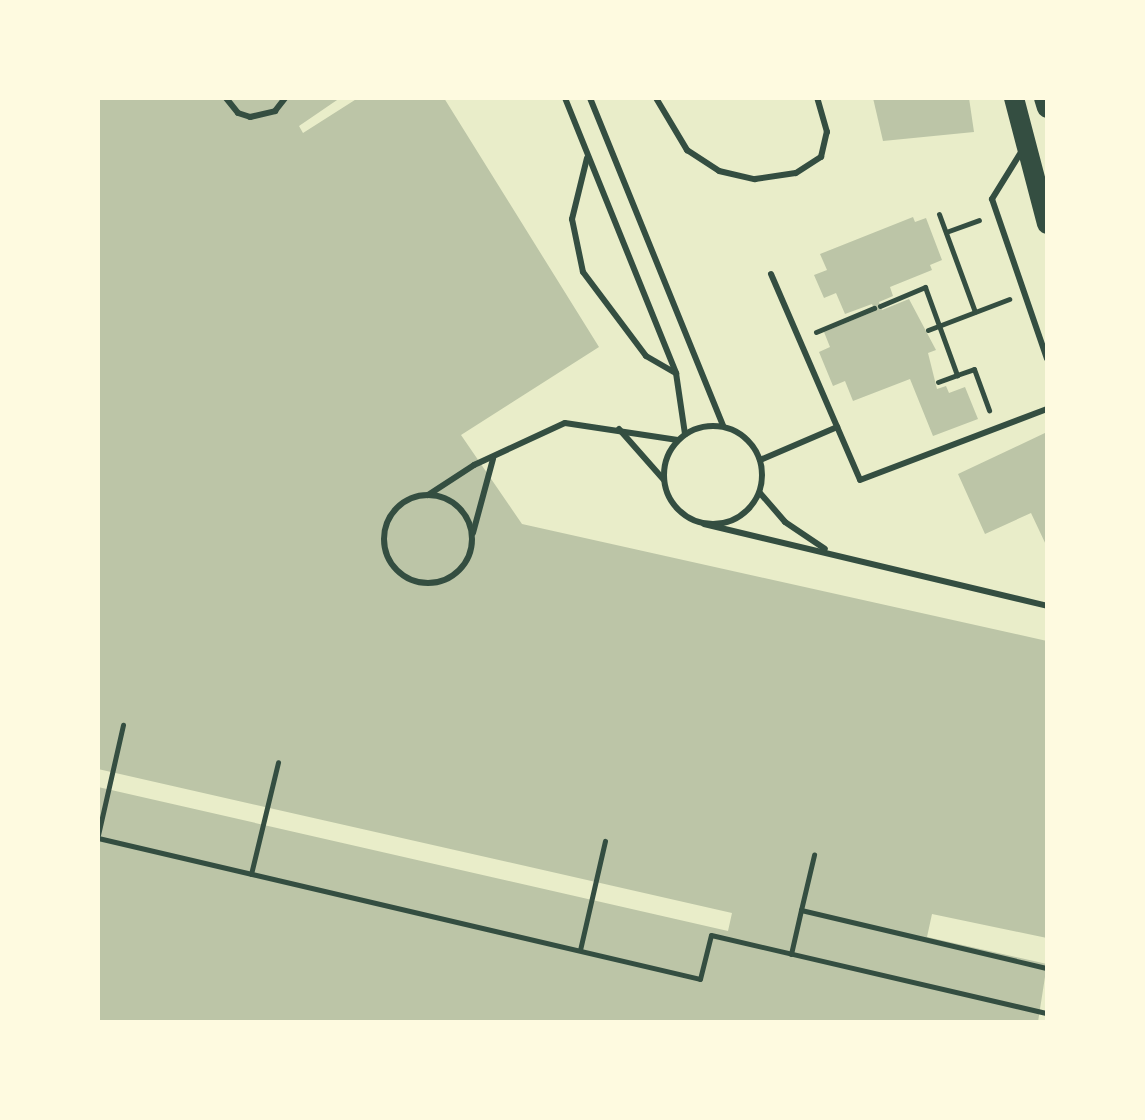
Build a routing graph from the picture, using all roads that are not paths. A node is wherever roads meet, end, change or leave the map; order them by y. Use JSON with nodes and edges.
{"nodes":[{"id":1,"x":226,"y":98,"type":"edge"},
{"id":2,"x":285,"y":98,"type":"edge"},
{"id":3,"x":565,"y":98,"type":"edge"},
{"id":4,"x":590,"y":98,"type":"edge"},
{"id":5,"x":656,"y":98,"type":"edge"},
{"id":6,"x":817,"y":98,"type":"edge"},
{"id":7,"x":1014,"y":98,"type":"edge"},
{"id":8,"x":1044,"y":98,"type":"edge"},
{"id":9,"x":1047,"y":108,"type":"edge"},
{"id":10,"x":1025,"y":145,"type":"junction"},
{"id":11,"x":588,"y":158,"type":"junction"},
{"id":12,"x":1047,"y":224,"type":"edge"},
{"id":13,"x":771,"y":274,"type":"dead end"},
{"id":14,"x":1047,"y":359,"type":"edge"},
{"id":15,"x":676,"y":373,"type":"junction"},
{"id":16,"x":1047,"y":409,"type":"edge"},
{"id":17,"x":723,"y":426,"type":"junction"},
{"id":18,"x":618,"y":427,"type":"junction"},
{"id":19,"x":837,"y":427,"type":"junction"},
{"id":20,"x":685,"y":434,"type":"junction"},
{"id":21,"x":678,"y":440,"type":"junction"},
{"id":22,"x":493,"y":459,"type":"junction"},
{"id":23,"x":760,"y":460,"type":"junction"},
{"id":24,"x":664,"y":480,"type":"junction"},
{"id":25,"x":760,"y":493,"type":"junction"},
{"id":26,"x":428,"y":495,"type":"junction"},
{"id":27,"x":704,"y":524,"type":"junction"},
{"id":28,"x":472,"y":536,"type":"junction"},
{"id":29,"x":828,"y":551,"type":"junction"},
{"id":30,"x":1047,"y":606,"type":"edge"}],
"edges":[{"from":1,"to":2,"type":"lane"},
{"from":3,"to":11,"type":"lane"},
{"from":4,"to":17,"type":"lane"},
{"from":5,"to":6,"type":"lane"},
{"from":7,"to":10,"type":"main road"},
{"from":8,"to":9,"type":"main road"},
{"from":10,"to":12,"type":"main road"},
{"from":10,"to":14,"type":"lane"},
{"from":11,"to":15,"type":"lane"},
{"from":11,"to":15,"type":"lane"},
{"from":13,"to":19,"type":"lane"},
{"from":15,"to":20,"type":"lane"},
{"from":16,"to":19,"type":"lane"},
{"from":17,"to":20,"type":"lane"},
{"from":17,"to":23,"type":"lane"},
{"from":18,"to":21,"type":"lane"},
{"from":18,"to":22,"type":"lane"},
{"from":18,"to":24,"type":"lane"},
{"from":19,"to":23,"type":"lane"},
{"from":20,"to":21,"type":"lane"},
{"from":21,"to":24,"type":"lane"},
{"from":22,"to":26,"type":"lane"},
{"from":22,"to":28,"type":"lane"},
{"from":23,"to":25,"type":"lane"},
{"from":24,"to":27,"type":"lane"},
{"from":25,"to":27,"type":"lane"},
{"from":25,"to":29,"type":"lane"},
{"from":26,"to":28,"type":"lane"},
{"from":26,"to":28,"type":"lane"},
{"from":27,"to":29,"type":"lane"},
{"from":29,"to":30,"type":"lane"}]}
